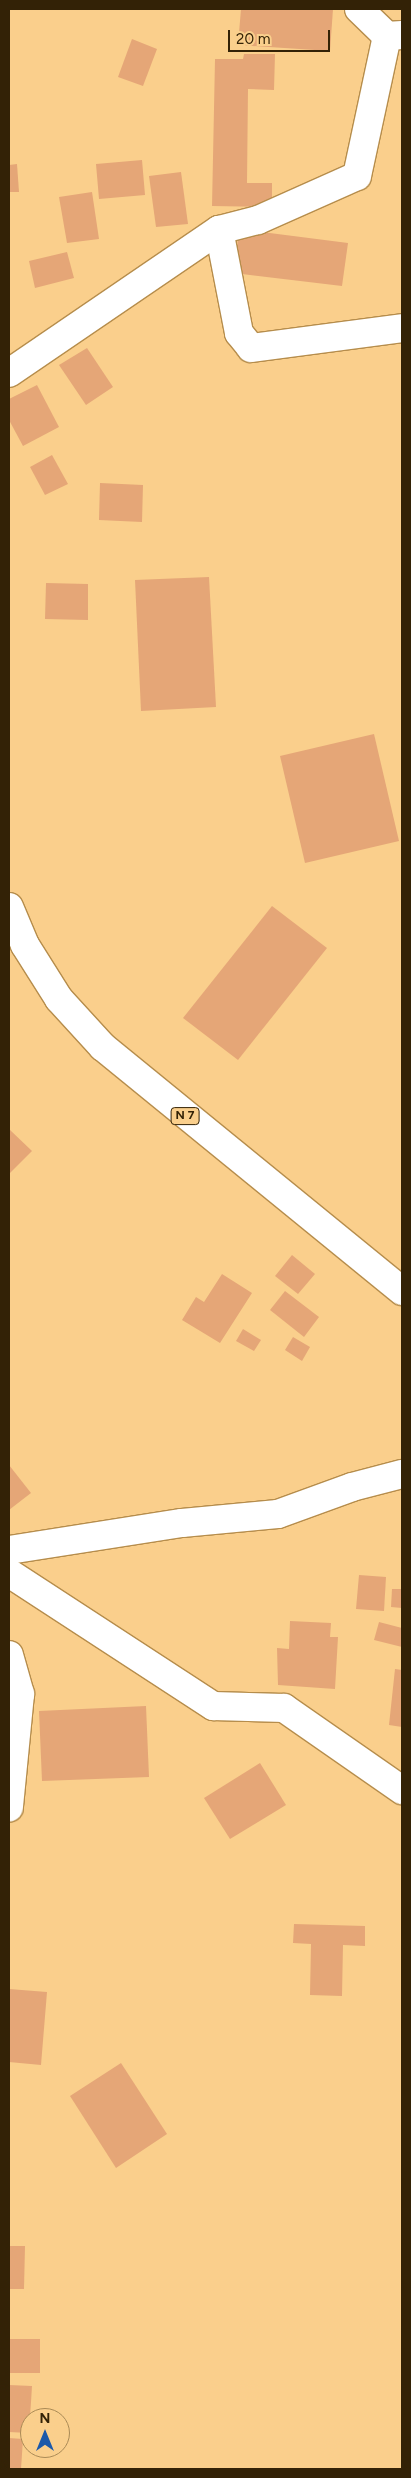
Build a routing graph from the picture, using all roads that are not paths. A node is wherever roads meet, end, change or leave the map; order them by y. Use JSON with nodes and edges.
{"nodes":[{"id":1,"x":359,"y":9,"type":"edge"},
{"id":2,"x":395,"y":35,"type":"edge"},
{"id":3,"x":218,"y":230,"type":"junction"},
{"id":4,"x":402,"y":328,"type":"edge"},
{"id":5,"x":9,"y":374,"type":"edge"},
{"id":6,"x":9,"y":906,"type":"edge"},
{"id":7,"x":402,"y":1291,"type":"edge"},
{"id":8,"x":402,"y":1474,"type":"edge"},
{"id":9,"x":9,"y":1550,"type":"edge"},
{"id":10,"x":9,"y":1573,"type":"edge"},
{"id":11,"x":9,"y":1655,"type":"edge"},
{"id":12,"x":402,"y":1790,"type":"edge"},
{"id":13,"x":9,"y":1807,"type":"edge"}],
"edges":[{"from":1,"to":2,"type":"street"},
{"from":2,"to":3,"type":"street"},
{"from":3,"to":4,"type":"street"},
{"from":3,"to":5,"type":"street"},
{"from":6,"to":7,"type":"street","number":"N 7"},
{"from":8,"to":9,"type":"street"},
{"from":10,"to":12,"type":"street"},
{"from":11,"to":13,"type":"street"}]}
